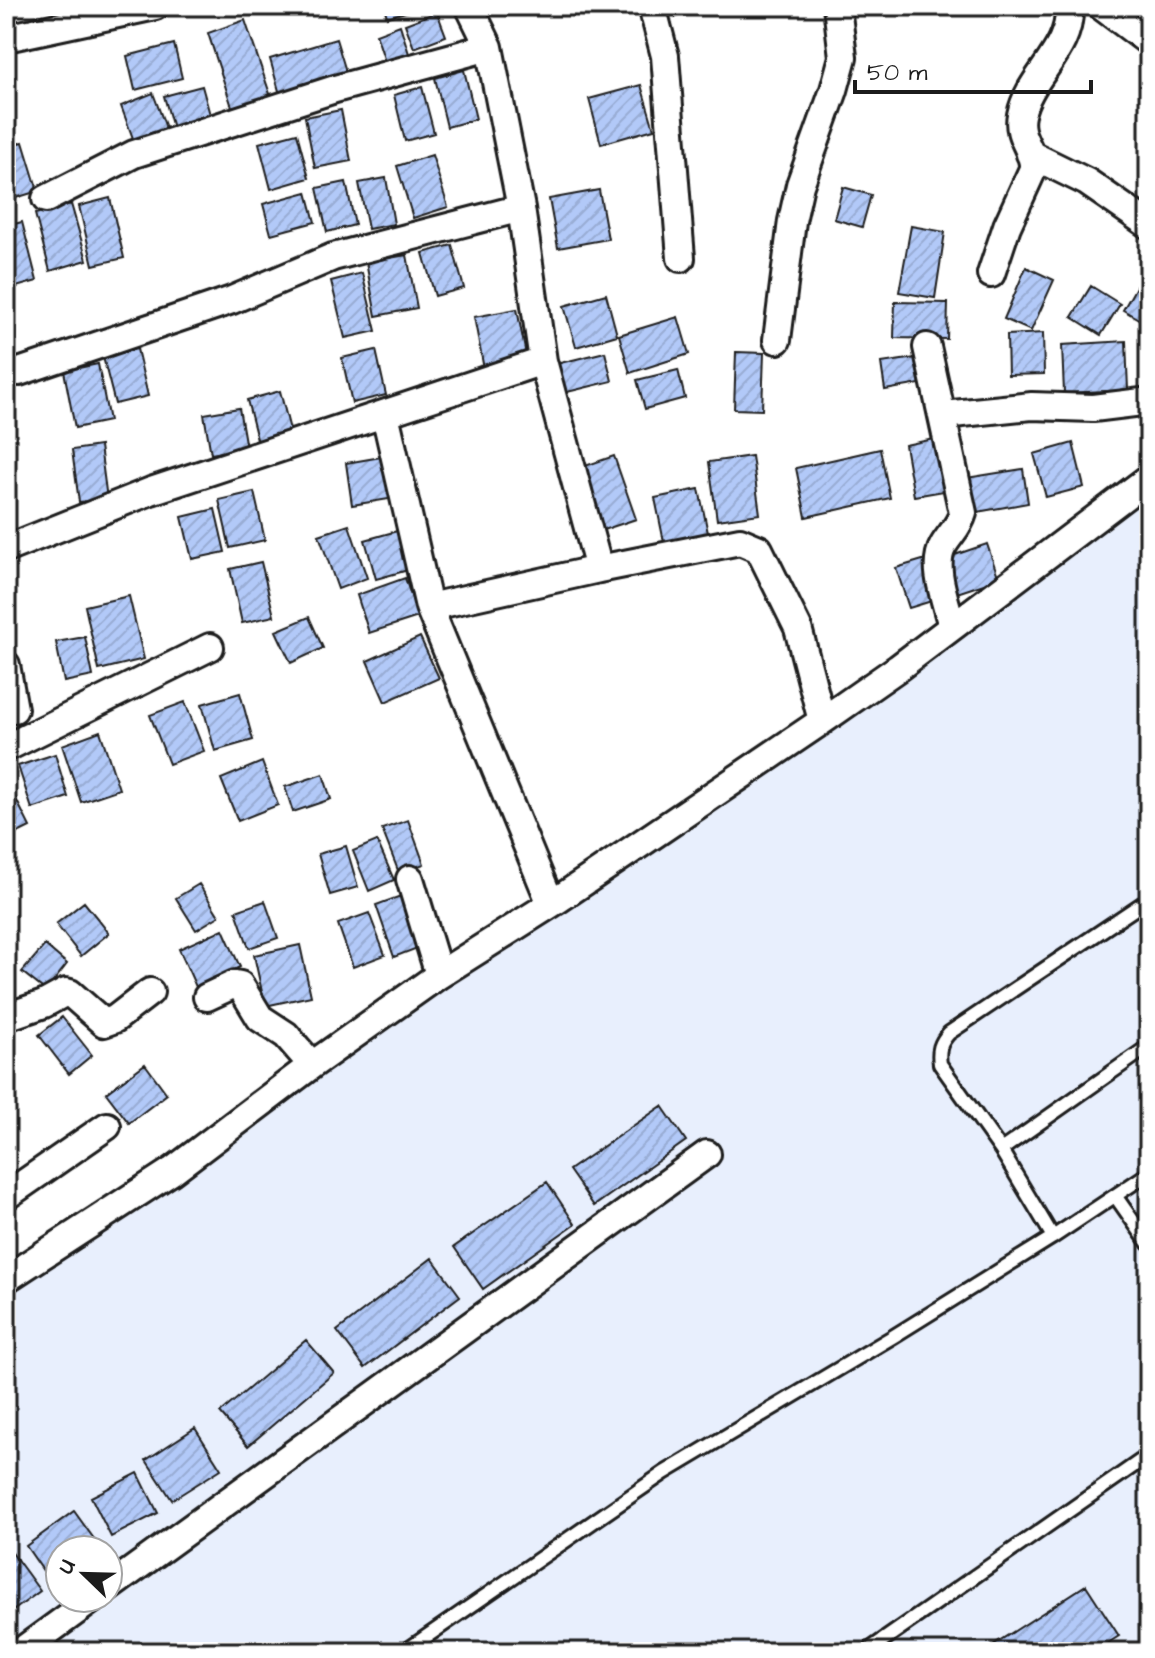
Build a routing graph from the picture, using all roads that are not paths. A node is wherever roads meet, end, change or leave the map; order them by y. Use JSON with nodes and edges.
{"nodes":[{"id":1,"x":155,"y":6,"type":"edge"},
{"id":2,"x":469,"y":6,"type":"edge"},
{"id":3,"x":652,"y":6,"type":"edge"},
{"id":4,"x":837,"y":6,"type":"edge"},
{"id":5,"x":1069,"y":6,"type":"edge"},
{"id":6,"x":1101,"y":6,"type":"edge"},
{"id":7,"x":6,"y":38,"type":"edge"},
{"id":8,"x":1149,"y":42,"type":"edge"},
{"id":9,"x":489,"y":47,"type":"junction"},
{"id":10,"x":1030,"y":154,"type":"junction"},
{"id":11,"x":46,"y":199,"type":"dead end"},
{"id":12,"x":521,"y":208,"type":"junction"},
{"id":13,"x":1149,"y":225,"type":"edge"},
{"id":14,"x":681,"y":258,"type":"dead end"},
{"id":15,"x":991,"y":274,"type":"dead end"},
{"id":16,"x":777,"y":340,"type":"dead end"},
{"id":17,"x":927,"y":347,"type":"dead end"},
{"id":18,"x":543,"y":361,"type":"junction"},
{"id":19,"x":19,"y":372,"type":"dead end"},
{"id":20,"x":1142,"y":402,"type":"dead end"},
{"id":21,"x":385,"y":414,"type":"junction"},
{"id":22,"x":943,"y":415,"type":"junction"},
{"id":23,"x":1149,"y":478,"type":"edge"},
{"id":24,"x":6,"y":549,"type":"edge"},
{"id":25,"x":599,"y":569,"type":"junction"},
{"id":26,"x":429,"y":607,"type":"junction"},
{"id":27,"x":952,"y":627,"type":"junction"},
{"id":28,"x":210,"y":647,"type":"dead end"},
{"id":29,"x":6,"y":665,"type":"edge"},
{"id":30,"x":14,"y":709,"type":"dead end"},
{"id":31,"x":822,"y":721,"type":"junction"},
{"id":32,"x":6,"y":748,"type":"edge"},
{"id":33,"x":410,"y":879,"type":"dead end"},
{"id":34,"x":1149,"y":899,"type":"edge"},
{"id":35,"x":551,"y":904,"type":"junction"},
{"id":36,"x":439,"y":975,"type":"junction"},
{"id":37,"x":150,"y":992,"type":"dead end"},
{"id":38,"x":207,"y":997,"type":"dead end"},
{"id":39,"x":6,"y":1017,"type":"edge"},
{"id":40,"x":1149,"y":1046,"type":"edge"},
{"id":41,"x":312,"y":1065,"type":"junction"},
{"id":42,"x":107,"y":1126,"type":"dead end"},
{"id":43,"x":1001,"y":1150,"type":"junction"},
{"id":44,"x":707,"y":1154,"type":"dead end"},
{"id":45,"x":1149,"y":1173,"type":"edge"},
{"id":46,"x":6,"y":1196,"type":"edge"},
{"id":47,"x":1116,"y":1197,"type":"junction"},
{"id":48,"x":1053,"y":1237,"type":"junction"},
{"id":49,"x":1149,"y":1244,"type":"edge"},
{"id":50,"x":6,"y":1279,"type":"edge"},
{"id":51,"x":1149,"y":1455,"type":"edge"},
{"id":52,"x":124,"y":1576,"type":"edge"},
{"id":53,"x":72,"y":1614,"type":"edge"},
{"id":54,"x":1149,"y":1645,"type":"edge"},
{"id":55,"x":20,"y":1652,"type":"edge"},
{"id":56,"x":404,"y":1652,"type":"edge"},
{"id":57,"x":866,"y":1652,"type":"edge"},
{"id":58,"x":1139,"y":1652,"type":"edge"}],
"edges":[{"from":1,"to":7,"type":"street"},
{"from":2,"to":9,"type":"street"},
{"from":3,"to":14,"type":"street"},
{"from":4,"to":16,"type":"street"},
{"from":5,"to":10,"type":"street"},
{"from":6,"to":8,"type":"street"},
{"from":9,"to":11,"type":"street"},
{"from":9,"to":12,"type":"street"},
{"from":10,"to":13,"type":"street"},
{"from":10,"to":15,"type":"street"},
{"from":12,"to":18,"type":"street"},
{"from":12,"to":19,"type":"street"},
{"from":17,"to":22,"type":"street"},
{"from":18,"to":21,"type":"street"},
{"from":18,"to":25,"type":"street"},
{"from":20,"to":22,"type":"street"},
{"from":21,"to":24,"type":"street"},
{"from":21,"to":26,"type":"street"},
{"from":22,"to":27,"type":"street"},
{"from":23,"to":27,"type":"street"},
{"from":25,"to":26,"type":"street"},
{"from":25,"to":31,"type":"street"},
{"from":26,"to":35,"type":"street"},
{"from":27,"to":31,"type":"street"},
{"from":28,"to":32,"type":"street"},
{"from":29,"to":30,"type":"street"},
{"from":31,"to":35,"type":"street"},
{"from":33,"to":36,"type":"street"},
{"from":34,"to":43,"type":"lane"},
{"from":35,"to":36,"type":"street"},
{"from":36,"to":41,"type":"street"},
{"from":37,"to":39,"type":"street"},
{"from":38,"to":41,"type":"street"},
{"from":40,"to":43,"type":"lane"},
{"from":41,"to":50,"type":"street"},
{"from":42,"to":46,"type":"street"},
{"from":43,"to":48,"type":"lane"},
{"from":44,"to":52,"type":"street"},
{"from":45,"to":47,"type":"lane"},
{"from":47,"to":48,"type":"lane"},
{"from":47,"to":49,"type":"lane"},
{"from":48,"to":56,"type":"lane"},
{"from":51,"to":57,"type":"lane"},
{"from":53,"to":55,"type":"street"},
{"from":54,"to":58,"type":"lane"}]}
